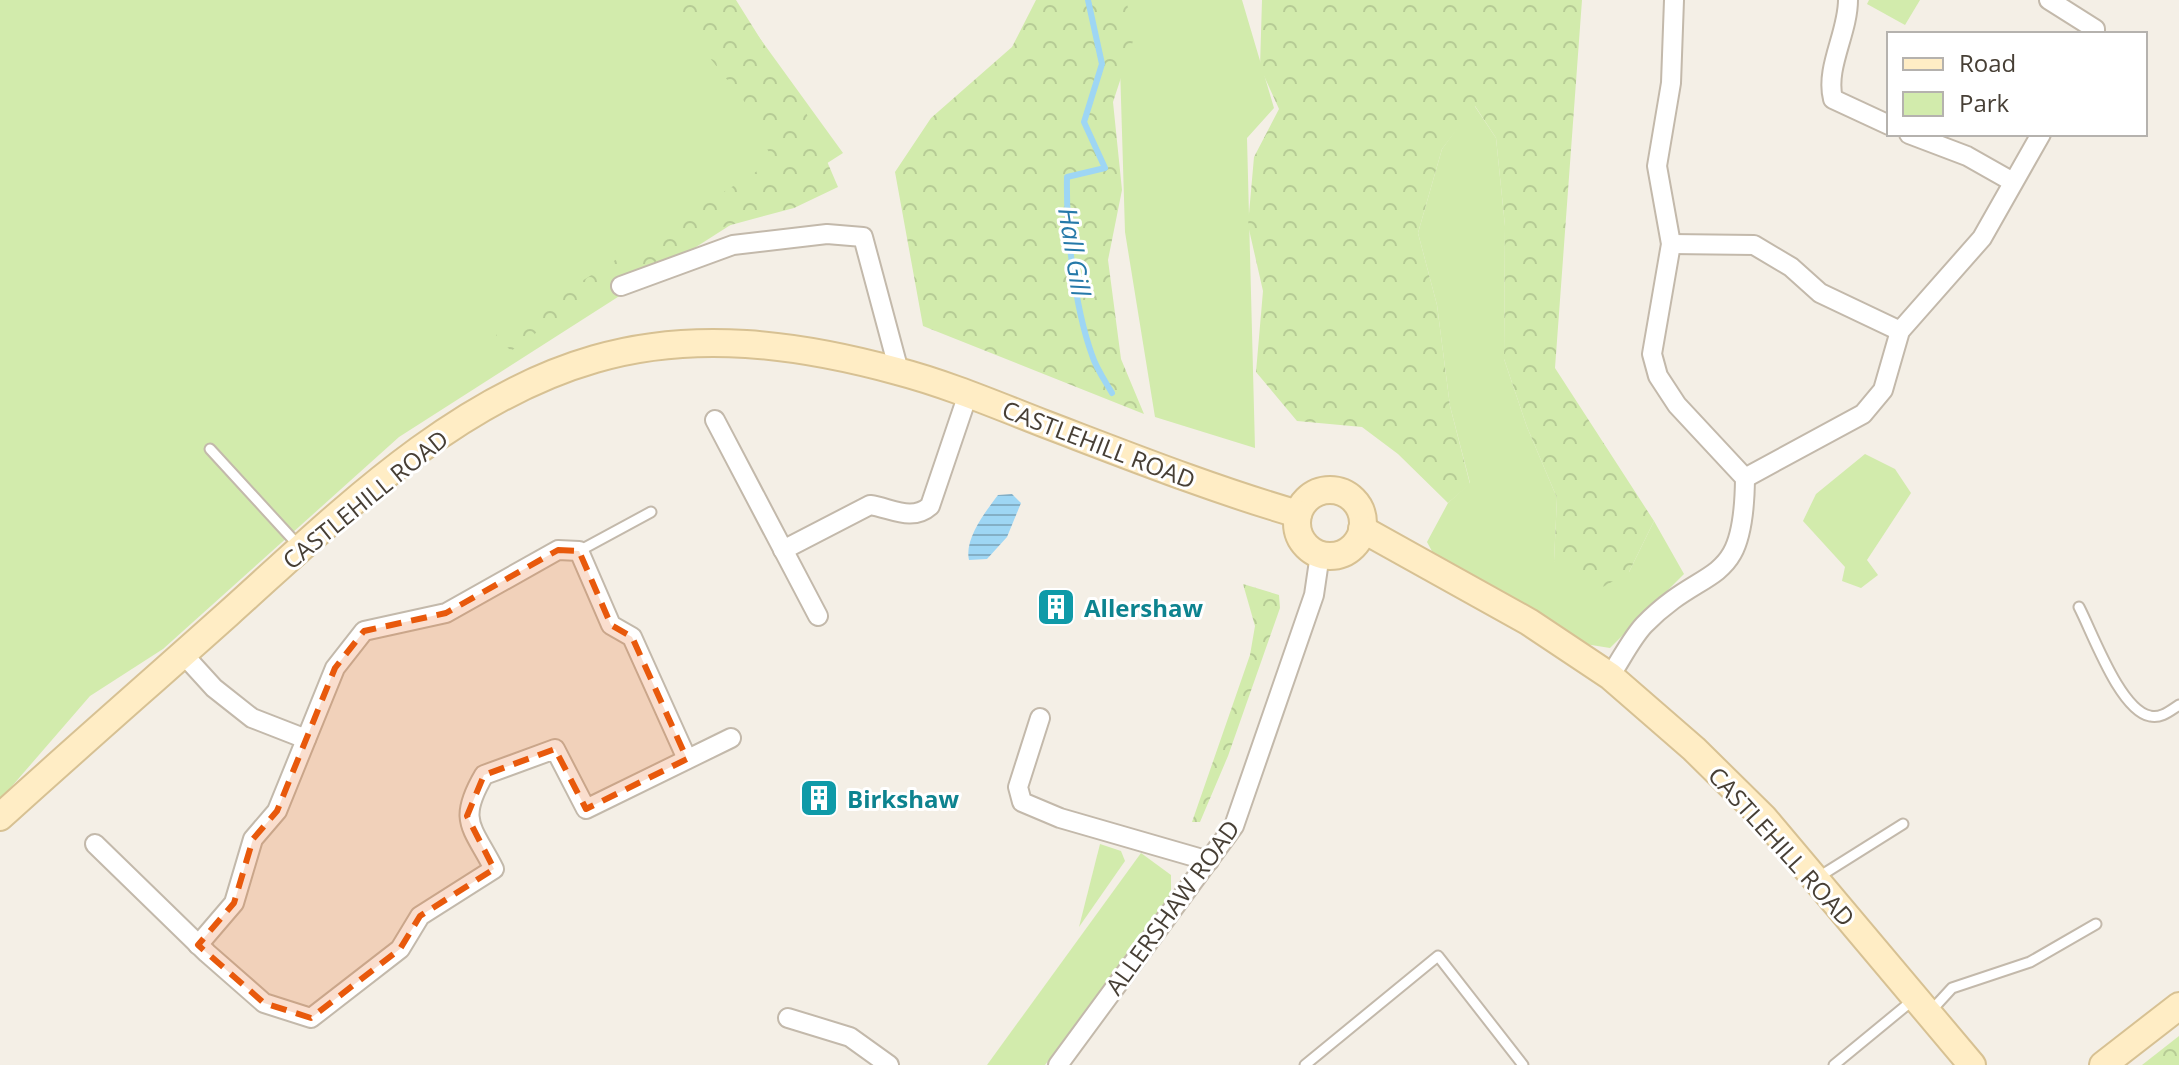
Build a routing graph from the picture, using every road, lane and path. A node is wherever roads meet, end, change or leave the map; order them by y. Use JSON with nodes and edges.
{"nodes":[{"id":1,"x":1674,"y":0,"type":"edge"},
{"id":2,"x":1848,"y":0,"type":"edge"},
{"id":3,"x":2049,"y":0,"type":"edge"},
{"id":4,"x":2095,"y":32,"type":"edge"},
{"id":5,"x":1887,"y":124,"type":"edge"},
{"id":6,"x":1914,"y":136,"type":"edge"},
{"id":7,"x":2040,"y":136,"type":"edge"},
{"id":8,"x":2013,"y":182,"type":"junction"},
{"id":9,"x":1671,"y":244,"type":"junction"},
{"id":10,"x":621,"y":286,"type":"dead end"},
{"id":11,"x":1900,"y":331,"type":"junction"},
{"id":12,"x":899,"y":371,"type":"junction"},
{"id":13,"x":968,"y":394,"type":"junction"},
{"id":14,"x":715,"y":420,"type":"dead end"},
{"id":15,"x":210,"y":449,"type":"dead end"},
{"id":16,"x":1745,"y":478,"type":"junction"},
{"id":17,"x":651,"y":512,"type":"dead end"},
{"id":18,"x":1298,"y":514,"type":"junction"},
{"id":19,"x":1362,"y":529,"type":"junction"},
{"id":20,"x":301,"y":548,"type":"junction"},
{"id":21,"x":783,"y":550,"type":"junction"},
{"id":22,"x":579,"y":551,"type":"junction"},
{"id":23,"x":1333,"y":553,"type":"junction"},
{"id":24,"x":1404,"y":553,"type":"junction"},
{"id":25,"x":2079,"y":607,"type":"dead end"},
{"id":26,"x":818,"y":616,"type":"dead end"},
{"id":27,"x":183,"y":654,"type":"junction"},
{"id":28,"x":1610,"y":676,"type":"junction"},
{"id":29,"x":2179,"y":705,"type":"edge"},
{"id":30,"x":1040,"y":718,"type":"dead end"},
{"id":31,"x":731,"y":738,"type":"dead end"},
{"id":32,"x":306,"y":739,"type":"junction"},
{"id":33,"x":687,"y":759,"type":"junction"},
{"id":34,"x":0,"y":817,"type":"edge"},
{"id":35,"x":1903,"y":824,"type":"dead end"},
{"id":36,"x":95,"y":844,"type":"dead end"},
{"id":37,"x":1209,"y":861,"type":"junction"},
{"id":38,"x":1814,"y":880,"type":"junction"},
{"id":39,"x":2096,"y":924,"type":"dead end"},
{"id":40,"x":198,"y":945,"type":"junction"},
{"id":41,"x":1922,"y":1006,"type":"junction"},
{"id":42,"x":2179,"y":1006,"type":"edge"},
{"id":43,"x":788,"y":1018,"type":"dead end"},
{"id":44,"x":889,"y":1065,"type":"edge"},
{"id":45,"x":1058,"y":1065,"type":"edge"},
{"id":46,"x":1305,"y":1065,"type":"edge"},
{"id":47,"x":1523,"y":1065,"type":"edge"},
{"id":48,"x":1834,"y":1065,"type":"edge"},
{"id":49,"x":1972,"y":1065,"type":"edge"},
{"id":50,"x":2103,"y":1065,"type":"edge"}],
"edges":[{"from":1,"to":9,"type":"street"},
{"from":2,"to":5,"type":"street"},
{"from":3,"to":4,"type":"street"},
{"from":6,"to":8,"type":"street"},
{"from":7,"to":8,"type":"street"},
{"from":8,"to":11,"type":"street"},
{"from":9,"to":11,"type":"street"},
{"from":9,"to":16,"type":"street"},
{"from":10,"to":12,"type":"street"},
{"from":11,"to":16,"type":"street"},
{"from":12,"to":13,"type":"main road","name":"CASTLEHILL ROAD"},
{"from":12,"to":20,"type":"main road","name":"CASTLEHILL ROAD"},
{"from":13,"to":18,"type":"main road","name":"CASTLEHILL ROAD"},
{"from":13,"to":21,"type":"street"},
{"from":14,"to":21,"type":"street"},
{"from":15,"to":20,"type":"lane"},
{"from":16,"to":28,"type":"street"},
{"from":17,"to":22,"type":"lane"},
{"from":18,"to":19,"type":"main road"},
{"from":18,"to":23,"type":"main road"},
{"from":19,"to":23,"type":"main road"},
{"from":19,"to":24,"type":"main road","name":"CASTLEHILL ROAD"},
{"from":20,"to":27,"type":"main road","name":"CASTLEHILL ROAD"},
{"from":21,"to":26,"type":"street"},
{"from":22,"to":32,"type":"street"},
{"from":22,"to":33,"type":"street"},
{"from":23,"to":24,"type":"main road","name":"CASTLEHILL ROAD"},
{"from":23,"to":37,"type":"street","name":"ALLERSHAW ROAD"},
{"from":24,"to":28,"type":"main road","name":"CASTLEHILL ROAD"},
{"from":25,"to":29,"type":"lane"},
{"from":27,"to":32,"type":"street"},
{"from":27,"to":34,"type":"main road","name":"CASTLEHILL ROAD"},
{"from":28,"to":38,"type":"main road","name":"CASTLEHILL ROAD"},
{"from":30,"to":37,"type":"street"},
{"from":31,"to":33,"type":"street"},
{"from":32,"to":40,"type":"street"},
{"from":33,"to":40,"type":"street"},
{"from":35,"to":38,"type":"lane"},
{"from":36,"to":40,"type":"street"},
{"from":37,"to":45,"type":"street","name":"ALLERSHAW ROAD"},
{"from":38,"to":41,"type":"main road","name":"CASTLEHILL ROAD"},
{"from":39,"to":41,"type":"lane"},
{"from":41,"to":48,"type":"lane"},
{"from":41,"to":49,"type":"main road","name":"CASTLEHILL ROAD"},
{"from":42,"to":50,"type":"main road"},
{"from":43,"to":44,"type":"street"},
{"from":46,"to":47,"type":"lane"}]}
